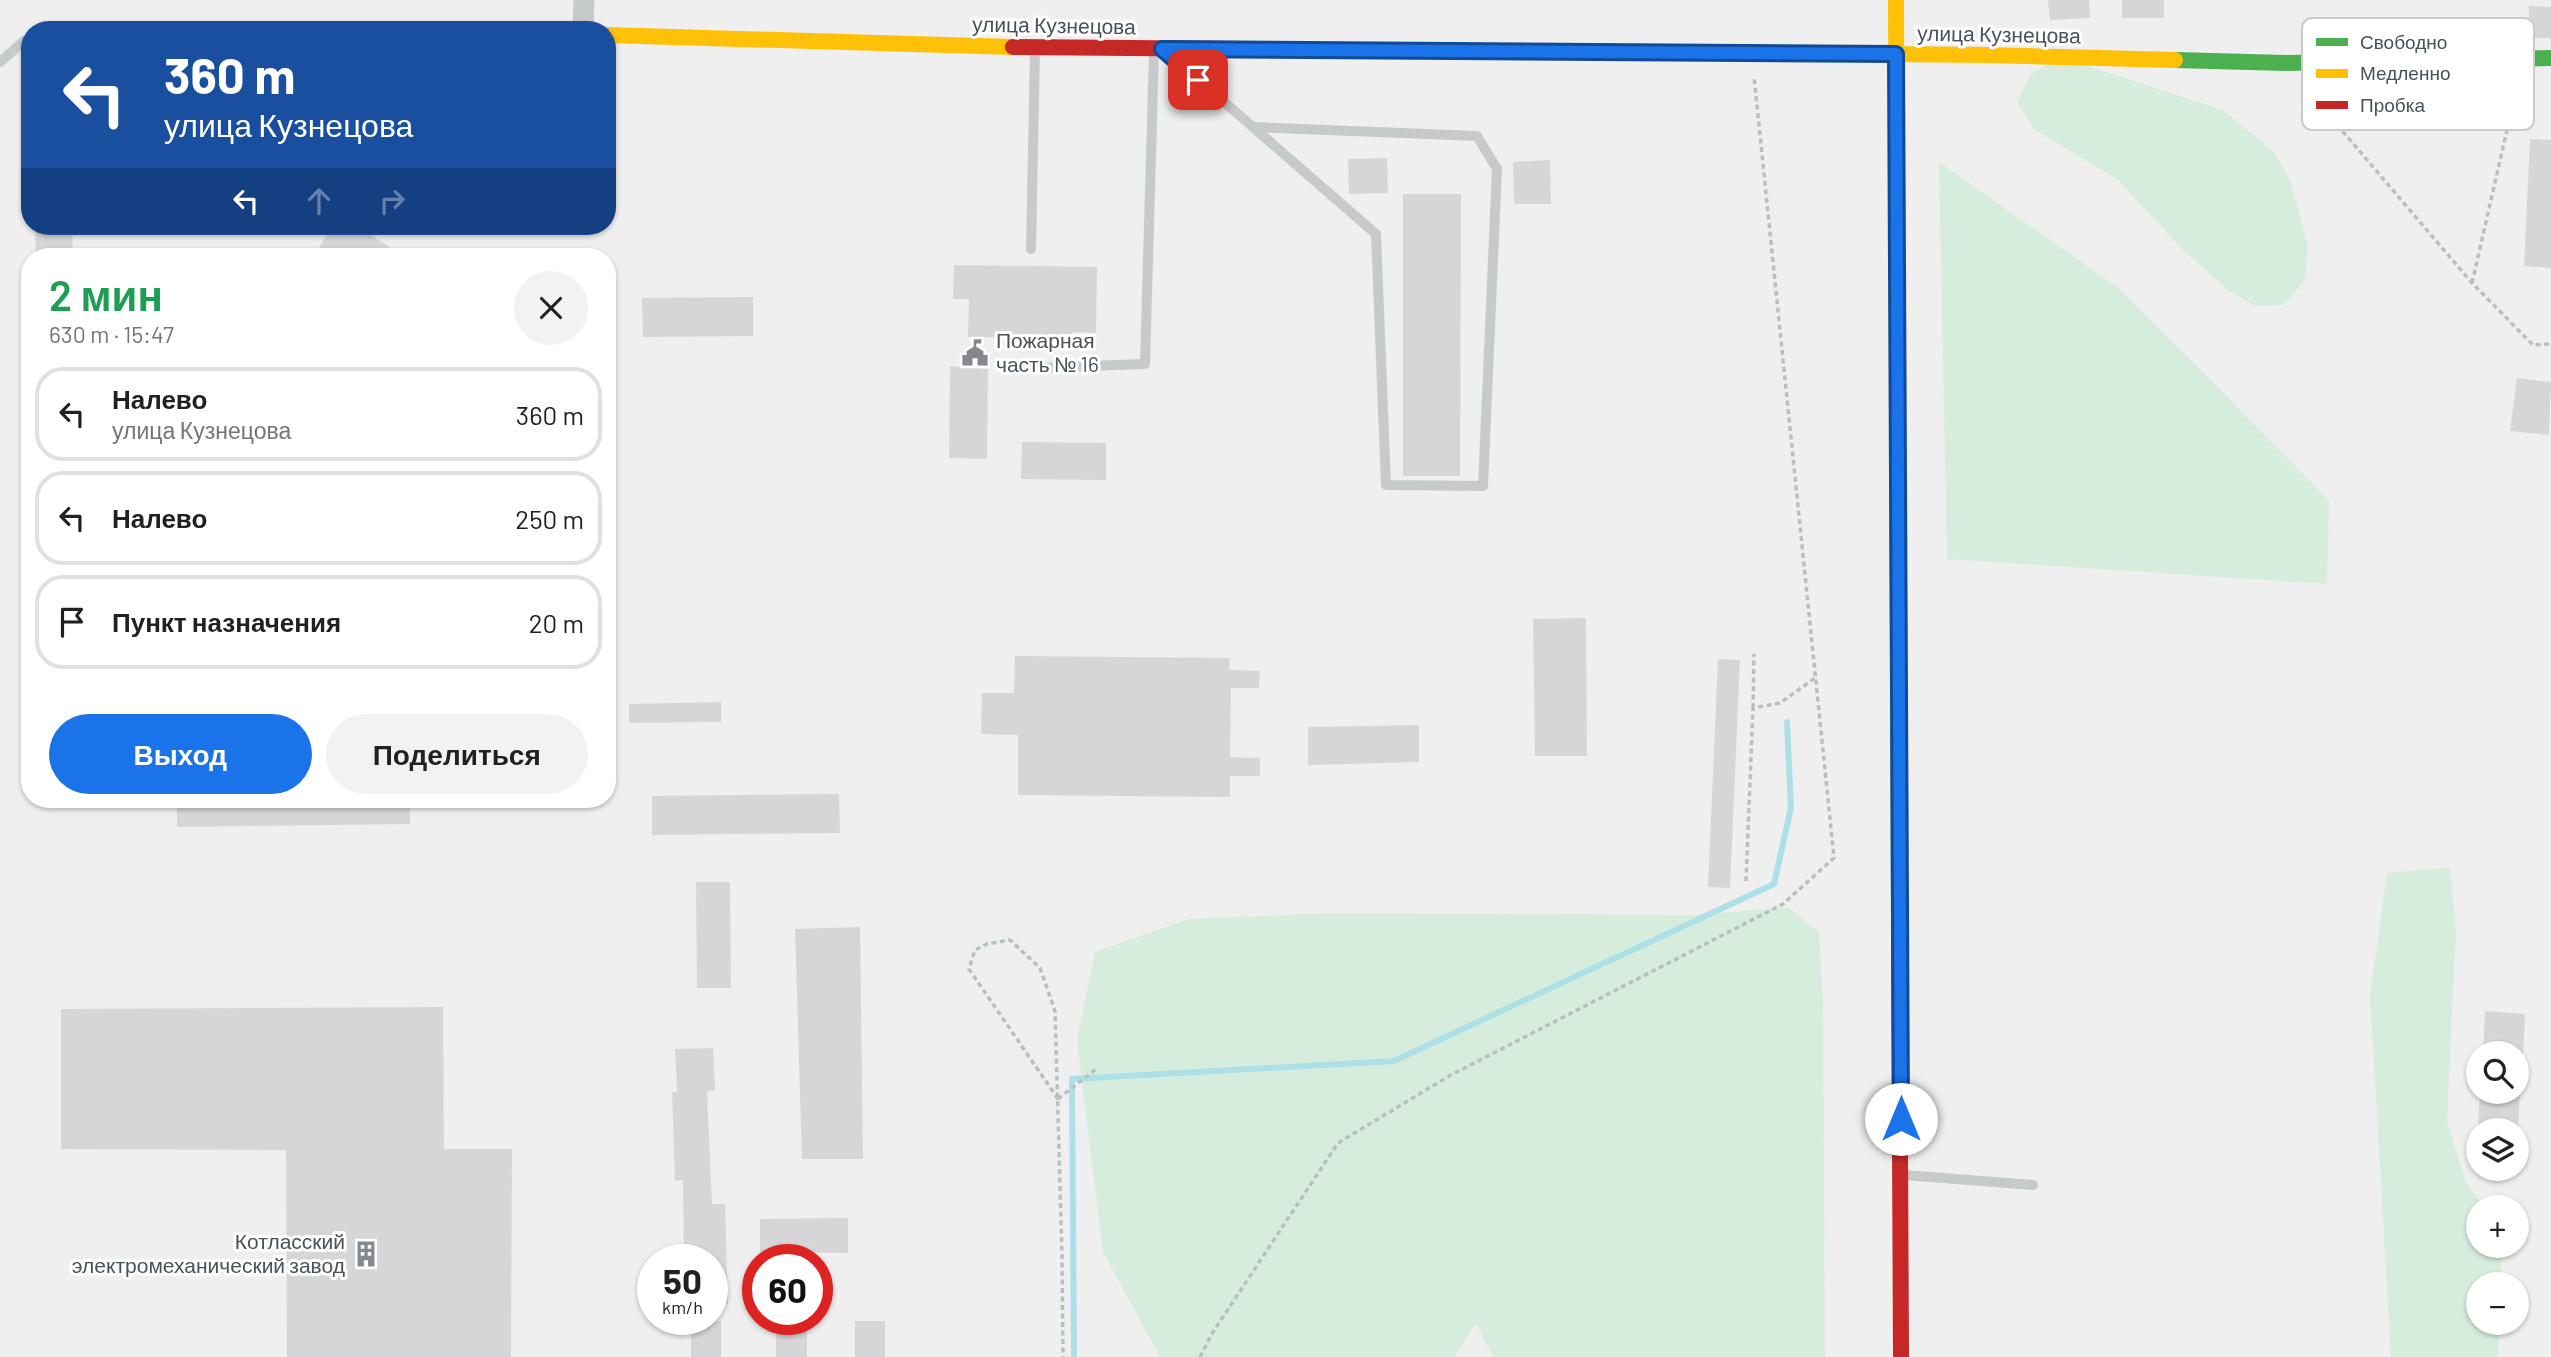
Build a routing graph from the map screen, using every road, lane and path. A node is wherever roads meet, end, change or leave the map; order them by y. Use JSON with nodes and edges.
{"nodes":[{"id":1,"x":583,"y":0,"type":"edge"},
{"id":2,"x":1896,"y":0,"type":"edge"},
{"id":3,"x":583,"y":21,"type":"edge"},
{"id":4,"x":616,"y":36,"type":"edge"},
{"id":5,"x":21,"y":44,"type":"edge"},
{"id":6,"x":1035,"y":48,"type":"junction"},
{"id":7,"x":1158,"y":49,"type":"junction"},
{"id":8,"x":1752,"y":53,"type":"junction"},
{"id":9,"x":1896,"y":54,"type":"junction"},
{"id":10,"x":0,"y":62,"type":"edge"},
{"id":11,"x":2285,"y":63,"type":"junction"},
{"id":12,"x":2302,"y":63,"type":"edge"},
{"id":13,"x":2302,"y":83,"type":"edge"},
{"id":14,"x":1252,"y":127,"type":"junction"},
{"id":15,"x":2342,"y":130,"type":"edge"},
{"id":16,"x":2507,"y":130,"type":"edge"},
{"id":17,"x":1031,"y":249,"type":"dead end"},
{"id":18,"x":2472,"y":283,"type":"junction"},
{"id":19,"x":2551,"y":344,"type":"edge"},
{"id":20,"x":1032,"y":368,"type":"dead end"},
{"id":21,"x":1754,"y":654,"type":"dead end"},
{"id":22,"x":1815,"y":678,"type":"junction"},
{"id":23,"x":1753,"y":708,"type":"junction"},
{"id":24,"x":1746,"y":881,"type":"dead end"},
{"id":25,"x":1096,"y":1069,"type":"dead end"},
{"id":26,"x":1058,"y":1099,"type":"junction"},
{"id":27,"x":1901,"y":1175,"type":"junction"},
{"id":28,"x":2034,"y":1185,"type":"dead end"},
{"id":29,"x":1063,"y":1357,"type":"edge"},
{"id":30,"x":1200,"y":1357,"type":"edge"},
{"id":31,"x":1901,"y":1357,"type":"edge"}],
"edges":[{"from":1,"to":3,"type":"street"},
{"from":2,"to":9,"type":"street"},
{"from":4,"to":6,"type":"street","name":"улица Кузнецова"},
{"from":5,"to":10,"type":"lane"},
{"from":6,"to":7,"type":"street","name":"улица Кузнецова"},
{"from":6,"to":17,"type":"lane"},
{"from":7,"to":8,"type":"street","name":"улица Кузнецова"},
{"from":7,"to":14,"type":"lane"},
{"from":7,"to":20,"type":"lane"},
{"from":8,"to":9,"type":"street","name":"улица Кузнецова"},
{"from":8,"to":22,"type":"path"},
{"from":9,"to":11,"type":"street","name":"улица Кузнецова"},
{"from":9,"to":27,"type":"street"},
{"from":11,"to":12,"type":"street","name":"улица Кузнецова"},
{"from":11,"to":13,"type":"path"},
{"from":14,"to":14,"type":"lane"},
{"from":15,"to":18,"type":"path"},
{"from":16,"to":18,"type":"path"},
{"from":18,"to":19,"type":"path"},
{"from":21,"to":23,"type":"path"},
{"from":22,"to":23,"type":"path"},
{"from":22,"to":30,"type":"path"},
{"from":23,"to":24,"type":"path"},
{"from":25,"to":26,"type":"path"},
{"from":26,"to":26,"type":"path"},
{"from":26,"to":29,"type":"path"},
{"from":27,"to":28,"type":"lane"},
{"from":27,"to":31,"type":"street"}]}
